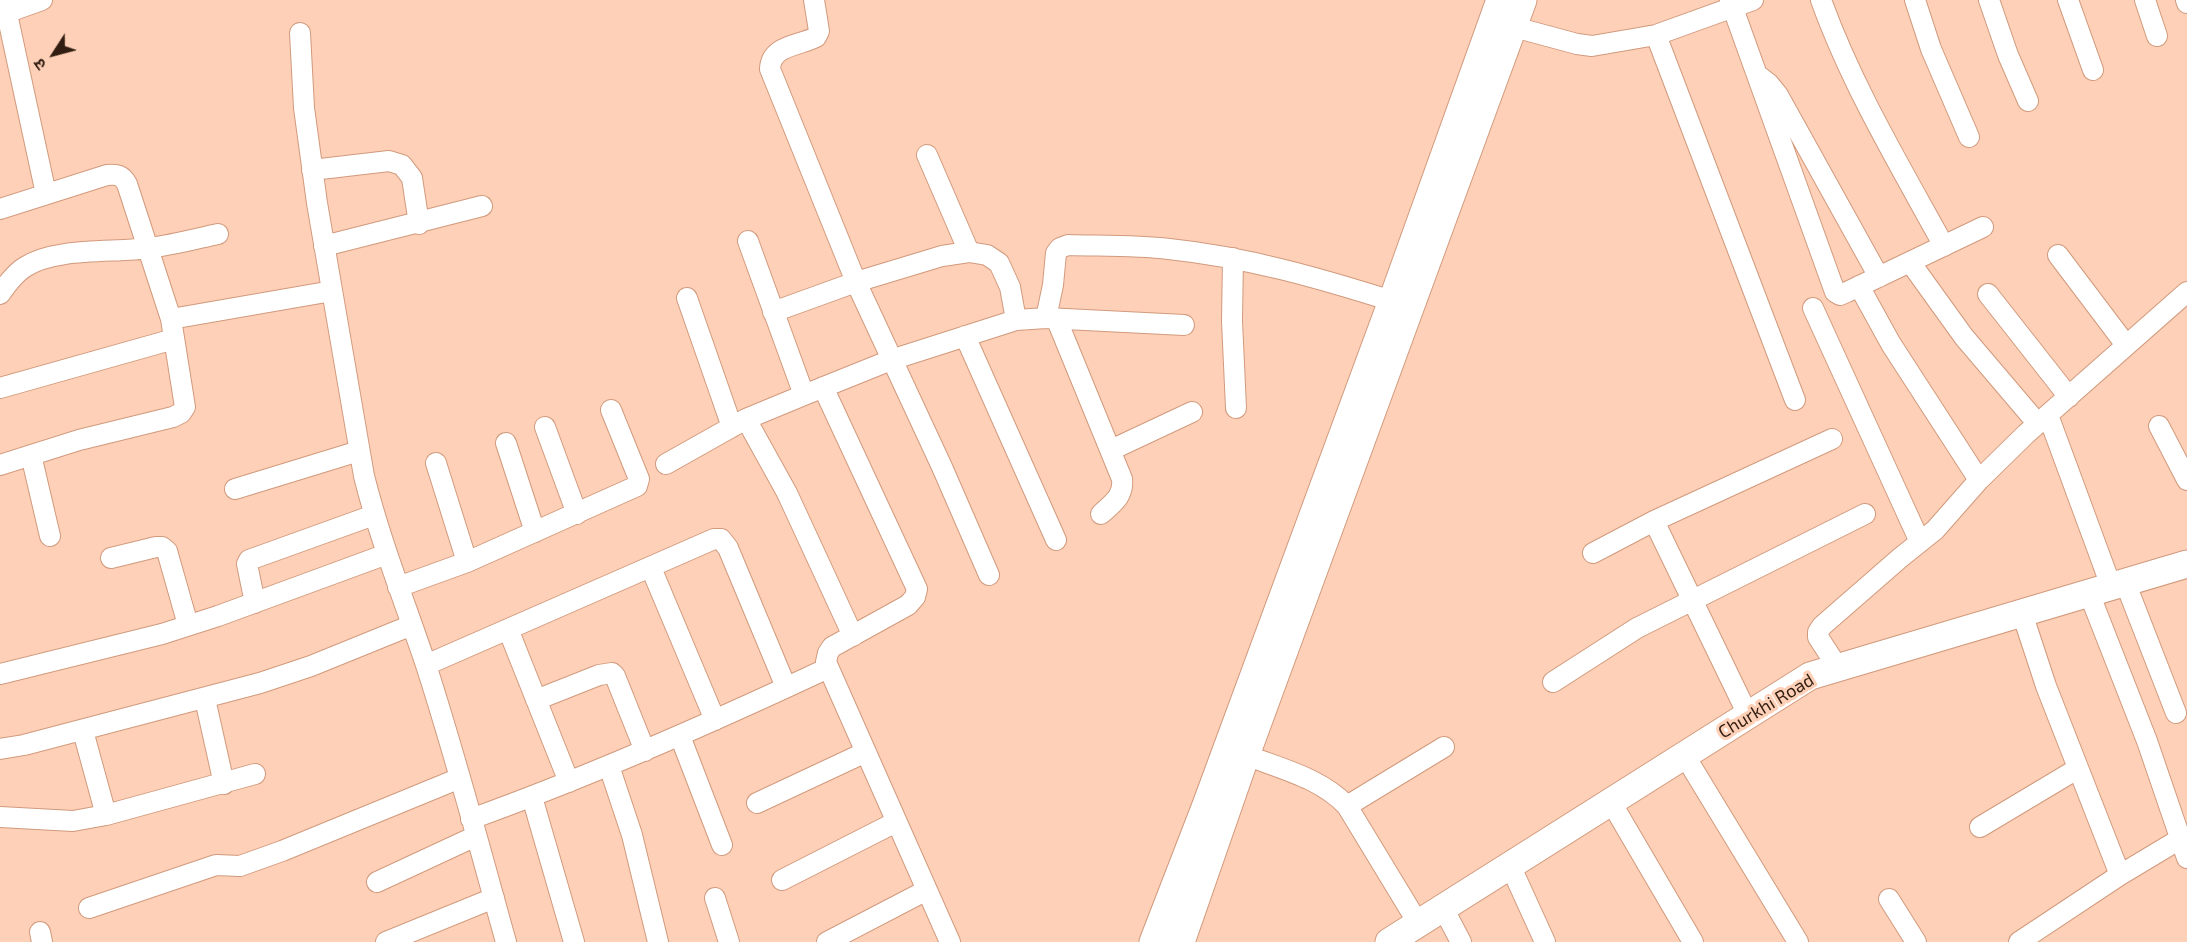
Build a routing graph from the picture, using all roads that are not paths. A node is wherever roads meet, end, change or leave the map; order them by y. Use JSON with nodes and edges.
{"nodes":[{"id":1,"x":42,"y":0,"type":"edge"},
{"id":2,"x":814,"y":0,"type":"edge"},
{"id":3,"x":1500,"y":0,"type":"edge"},
{"id":4,"x":1523,"y":0,"type":"edge"},
{"id":5,"x":1753,"y":0,"type":"edge"},
{"id":6,"x":1821,"y":0,"type":"edge"},
{"id":7,"x":1915,"y":0,"type":"edge"},
{"id":8,"x":1989,"y":0,"type":"edge"},
{"id":9,"x":2068,"y":0,"type":"edge"},
{"id":10,"x":2145,"y":0,"type":"edge"},
{"id":11,"x":1731,"y":4,"type":"edge"},
{"id":12,"x":3,"y":10,"type":"edge"},
{"id":13,"x":1514,"y":27,"type":"junction"},
{"id":14,"x":300,"y":33,"type":"dead end"},
{"id":15,"x":1656,"y":35,"type":"junction"},
{"id":16,"x":2157,"y":36,"type":"dead end"},
{"id":17,"x":2093,"y":70,"type":"dead end"},
{"id":18,"x":1756,"y":75,"type":"junction"},
{"id":19,"x":2028,"y":101,"type":"dead end"},
{"id":20,"x":1969,"y":137,"type":"dead end"},
{"id":21,"x":927,"y":155,"type":"dead end"},
{"id":22,"x":312,"y":170,"type":"junction"},
{"id":23,"x":46,"y":194,"type":"junction"},
{"id":24,"x":482,"y":206,"type":"dead end"},
{"id":25,"x":0,"y":209,"type":"edge"},
{"id":26,"x":419,"y":224,"type":"junction"},
{"id":27,"x":1983,"y":227,"type":"dead end"},
{"id":28,"x":218,"y":234,"type":"dead end"},
{"id":29,"x":748,"y":241,"type":"dead end"},
{"id":30,"x":324,"y":246,"type":"junction"},
{"id":31,"x":1944,"y":246,"type":"junction"},
{"id":32,"x":148,"y":248,"type":"junction"},
{"id":33,"x":969,"y":252,"type":"junction"},
{"id":34,"x":2058,"y":255,"type":"dead end"},
{"id":35,"x":1233,"y":258,"type":"junction"},
{"id":36,"x":1910,"y":262,"type":"junction"},
{"id":37,"x":1879,"y":277,"type":"junction"},
{"id":38,"x":856,"y":282,"type":"junction"},
{"id":39,"x":1859,"y":286,"type":"junction"},
{"id":40,"x":332,"y":291,"type":"junction"},
{"id":41,"x":2187,"y":292,"type":"edge"},
{"id":42,"x":0,"y":294,"type":"edge"},
{"id":43,"x":1988,"y":294,"type":"dead end"},
{"id":44,"x":687,"y":298,"type":"dead end"},
{"id":45,"x":1392,"y":301,"type":"junction"},
{"id":46,"x":1813,"y":308,"type":"dead end"},
{"id":47,"x":773,"y":312,"type":"junction"},
{"id":48,"x":1051,"y":318,"type":"junction"},
{"id":49,"x":171,"y":319,"type":"junction"},
{"id":50,"x":1016,"y":320,"type":"junction"},
{"id":51,"x":1184,"y":325,"type":"dead end"},
{"id":52,"x":965,"y":336,"type":"junction"},
{"id":53,"x":174,"y":339,"type":"junction"},
{"id":54,"x":2126,"y":345,"type":"junction"},
{"id":55,"x":891,"y":360,"type":"junction"},
{"id":56,"x":824,"y":387,"type":"junction"},
{"id":57,"x":0,"y":388,"type":"edge"},
{"id":58,"x":804,"y":395,"type":"junction"},
{"id":59,"x":2069,"y":397,"type":"junction"},
{"id":60,"x":1795,"y":399,"type":"dead end"},
{"id":61,"x":1236,"y":408,"type":"dead end"},
{"id":62,"x":612,"y":410,"type":"dead end"},
{"id":63,"x":1192,"y":412,"type":"dead end"},
{"id":64,"x":2043,"y":419,"type":"junction"},
{"id":65,"x":739,"y":423,"type":"junction"},
{"id":66,"x":2159,"y":426,"type":"dead end"},
{"id":67,"x":545,"y":427,"type":"dead end"},
{"id":68,"x":1832,"y":439,"type":"dead end"},
{"id":69,"x":506,"y":443,"type":"dead end"},
{"id":70,"x":1111,"y":450,"type":"junction"},
{"id":71,"x":359,"y":451,"type":"junction"},
{"id":72,"x":31,"y":455,"type":"junction"},
{"id":73,"x":436,"y":463,"type":"dead end"},
{"id":74,"x":666,"y":464,"type":"dead end"},
{"id":75,"x":0,"y":465,"type":"edge"},
{"id":76,"x":1979,"y":480,"type":"junction"},
{"id":77,"x":2187,"y":480,"type":"edge"},
{"id":78,"x":235,"y":489,"type":"dead end"},
{"id":79,"x":577,"y":514,"type":"junction"},
{"id":80,"x":1101,"y":514,"type":"dead end"},
{"id":81,"x":1865,"y":514,"type":"dead end"},
{"id":82,"x":374,"y":515,"type":"junction"},
{"id":83,"x":1654,"y":521,"type":"junction"},
{"id":84,"x":535,"y":532,"type":"junction"},
{"id":85,"x":50,"y":536,"type":"dead end"},
{"id":86,"x":1056,"y":540,"type":"dead end"},
{"id":87,"x":1920,"y":542,"type":"junction"},
{"id":88,"x":1593,"y":553,"type":"dead end"},
{"id":89,"x":387,"y":554,"type":"junction"},
{"id":90,"x":111,"y":558,"type":"dead end"},
{"id":91,"x":467,"y":562,"type":"junction"},
{"id":92,"x":2187,"y":564,"type":"edge"},
{"id":93,"x":651,"y":568,"type":"junction"},
{"id":94,"x":989,"y":575,"type":"dead end"},
{"id":95,"x":399,"y":587,"type":"junction"},
{"id":96,"x":2108,"y":587,"type":"junction"},
{"id":97,"x":1692,"y":600,"type":"junction"},
{"id":98,"x":255,"y":603,"type":"junction"},
{"id":99,"x":2022,"y":613,"type":"junction"},
{"id":100,"x":189,"y":625,"type":"junction"},
{"id":101,"x":412,"y":626,"type":"junction"},
{"id":102,"x":508,"y":629,"type":"junction"},
{"id":103,"x":853,"y":636,"type":"junction"},
{"id":104,"x":426,"y":665,"type":"junction"},
{"id":105,"x":828,"y":668,"type":"junction"},
{"id":106,"x":1838,"y":668,"type":"junction"},
{"id":107,"x":0,"y":674,"type":"edge"},
{"id":108,"x":1553,"y":682,"type":"dead end"},
{"id":109,"x":786,"y":687,"type":"junction"},
{"id":110,"x":205,"y":699,"type":"junction"},
{"id":111,"x":536,"y":700,"type":"junction"},
{"id":112,"x":2176,"y":713,"type":"dead end"},
{"id":113,"x":1748,"y":716,"type":"junction"},
{"id":114,"x":715,"y":720,"type":"junction"},
{"id":115,"x":83,"y":731,"type":"junction"},
{"id":116,"x":680,"y":736,"type":"junction"},
{"id":117,"x":1444,"y":747,"type":"dead end"},
{"id":118,"x":0,"y":749,"type":"edge"},
{"id":119,"x":645,"y":751,"type":"junction"},
{"id":120,"x":866,"y":752,"type":"junction"},
{"id":121,"x":1246,"y":755,"type":"junction"},
{"id":122,"x":1685,"y":756,"type":"junction"},
{"id":123,"x":609,"y":766,"type":"junction"},
{"id":124,"x":2077,"y":769,"type":"junction"},
{"id":125,"x":255,"y":774,"type":"dead end"},
{"id":126,"x":460,"y":778,"type":"junction"},
{"id":127,"x":569,"y":782,"type":"junction"},
{"id":128,"x":224,"y":784,"type":"junction"},
{"id":129,"x":532,"y":797,"type":"junction"},
{"id":130,"x":1611,"y":802,"type":"junction"},
{"id":131,"x":757,"y":803,"type":"dead end"},
{"id":132,"x":1347,"y":806,"type":"junction"},
{"id":133,"x":106,"y":816,"type":"junction"},
{"id":134,"x":0,"y":817,"type":"edge"},
{"id":135,"x":896,"y":822,"type":"junction"},
{"id":136,"x":474,"y":827,"type":"junction"},
{"id":137,"x":1980,"y":827,"type":"dead end"},
{"id":138,"x":2180,"y":839,"type":"junction"},
{"id":139,"x":722,"y":845,"type":"dead end"},
{"id":140,"x":2187,"y":858,"type":"edge"},
{"id":141,"x":1510,"y":865,"type":"junction"},
{"id":142,"x":2120,"y":876,"type":"junction"},
{"id":143,"x":782,"y":880,"type":"dead end"},
{"id":144,"x":377,"y":882,"type":"dead end"},
{"id":145,"x":927,"y":890,"type":"junction"},
{"id":146,"x":494,"y":898,"type":"junction"},
{"id":147,"x":715,"y":898,"type":"dead end"},
{"id":148,"x":1889,"y":899,"type":"dead end"},
{"id":149,"x":89,"y":908,"type":"dead end"},
{"id":150,"x":1443,"y":908,"type":"junction"},
{"id":151,"x":1418,"y":923,"type":"junction"},
{"id":152,"x":386,"y":942,"type":"edge"},
{"id":153,"x":506,"y":942,"type":"edge"},
{"id":154,"x":574,"y":942,"type":"edge"},
{"id":155,"x":658,"y":942,"type":"edge"},
{"id":156,"x":729,"y":942,"type":"edge"},
{"id":157,"x":827,"y":942,"type":"edge"},
{"id":158,"x":950,"y":942,"type":"edge"},
{"id":159,"x":1153,"y":942,"type":"edge"},
{"id":160,"x":1181,"y":942,"type":"edge"},
{"id":161,"x":1389,"y":942,"type":"edge"},
{"id":162,"x":1461,"y":942,"type":"edge"},
{"id":163,"x":1545,"y":942,"type":"edge"},
{"id":164,"x":1693,"y":942,"type":"edge"},
{"id":165,"x":1798,"y":942,"type":"edge"},
{"id":166,"x":1916,"y":942,"type":"edge"},
{"id":167,"x":2019,"y":942,"type":"edge"}],
"edges":[{"from":1,"to":12,"type":"street"},
{"from":2,"to":38,"type":"street"},
{"from":3,"to":45,"type":"street"},
{"from":4,"to":13,"type":"street"},
{"from":5,"to":11,"type":"street"},
{"from":6,"to":31,"type":"street"},
{"from":7,"to":20,"type":"street"},
{"from":8,"to":19,"type":"street"},
{"from":9,"to":17,"type":"street"},
{"from":10,"to":16,"type":"street"},
{"from":11,"to":15,"type":"street"},
{"from":11,"to":18,"type":"street"},
{"from":12,"to":23,"type":"street"},
{"from":13,"to":15,"type":"street"},
{"from":13,"to":121,"type":"street"},
{"from":14,"to":22,"type":"street"},
{"from":15,"to":60,"type":"street"},
{"from":18,"to":37,"type":"street"},
{"from":18,"to":39,"type":"street"},
{"from":21,"to":33,"type":"street"},
{"from":22,"to":26,"type":"street"},
{"from":22,"to":30,"type":"street"},
{"from":23,"to":25,"type":"street"},
{"from":23,"to":32,"type":"street"},
{"from":24,"to":26,"type":"street"},
{"from":26,"to":30,"type":"street"},
{"from":27,"to":31,"type":"street"},
{"from":28,"to":32,"type":"street"},
{"from":29,"to":47,"type":"street"},
{"from":30,"to":40,"type":"street"},
{"from":31,"to":36,"type":"street"},
{"from":32,"to":42,"type":"street"},
{"from":32,"to":49,"type":"street"},
{"from":33,"to":38,"type":"street"},
{"from":33,"to":50,"type":"street"},
{"from":34,"to":54,"type":"street"},
{"from":35,"to":45,"type":"street"},
{"from":35,"to":48,"type":"street"},
{"from":35,"to":61,"type":"street"},
{"from":36,"to":37,"type":"street"},
{"from":36,"to":64,"type":"street"},
{"from":37,"to":39,"type":"street"},
{"from":38,"to":47,"type":"street"},
{"from":38,"to":55,"type":"street"},
{"from":39,"to":76,"type":"street"},
{"from":40,"to":49,"type":"street"},
{"from":40,"to":71,"type":"street"},
{"from":41,"to":54,"type":"street"},
{"from":43,"to":59,"type":"street"},
{"from":44,"to":65,"type":"street"},
{"from":45,"to":159,"type":"street"},
{"from":46,"to":87,"type":"street"},
{"from":47,"to":58,"type":"street"},
{"from":48,"to":50,"type":"street"},
{"from":48,"to":51,"type":"street"},
{"from":48,"to":70,"type":"street"},
{"from":49,"to":53,"type":"street"},
{"from":50,"to":52,"type":"street"},
{"from":52,"to":55,"type":"street"},
{"from":52,"to":86,"type":"street"},
{"from":53,"to":57,"type":"street"},
{"from":53,"to":72,"type":"street"},
{"from":54,"to":59,"type":"street"},
{"from":55,"to":56,"type":"street"},
{"from":55,"to":94,"type":"street"},
{"from":56,"to":58,"type":"street"},
{"from":56,"to":103,"type":"street"},
{"from":58,"to":65,"type":"street"},
{"from":59,"to":64,"type":"street"},
{"from":62,"to":79,"type":"street"},
{"from":63,"to":70,"type":"street"},
{"from":64,"to":76,"type":"street"},
{"from":64,"to":96,"type":"street"},
{"from":65,"to":74,"type":"street"},
{"from":65,"to":103,"type":"street"},
{"from":66,"to":77,"type":"street"},
{"from":67,"to":79,"type":"street"},
{"from":68,"to":83,"type":"street"},
{"from":69,"to":84,"type":"street"},
{"from":70,"to":80,"type":"street"},
{"from":71,"to":78,"type":"street"},
{"from":71,"to":82,"type":"street"},
{"from":72,"to":75,"type":"street"},
{"from":72,"to":85,"type":"street"},
{"from":73,"to":91,"type":"street"},
{"from":76,"to":87,"type":"street"},
{"from":79,"to":84,"type":"street"},
{"from":81,"to":97,"type":"street"},
{"from":82,"to":89,"type":"street"},
{"from":82,"to":98,"type":"street"},
{"from":83,"to":88,"type":"street"},
{"from":83,"to":97,"type":"street"},
{"from":84,"to":91,"type":"street"},
{"from":87,"to":106,"type":"street"},
{"from":89,"to":95,"type":"street"},
{"from":89,"to":98,"type":"street"},
{"from":90,"to":100,"type":"street"},
{"from":91,"to":95,"type":"street"},
{"from":92,"to":96,"type":"street","name":"Churkhi Road"},
{"from":93,"to":102,"type":"street"},
{"from":93,"to":109,"type":"street"},
{"from":93,"to":114,"type":"street"},
{"from":95,"to":101,"type":"street"},
{"from":96,"to":99,"type":"street","name":"Churkhi Road"},
{"from":96,"to":112,"type":"street"},
{"from":96,"to":138,"type":"street"},
{"from":97,"to":108,"type":"street"},
{"from":97,"to":113,"type":"street"},
{"from":98,"to":100,"type":"street"},
{"from":99,"to":106,"type":"street","name":"Churkhi Road"},
{"from":99,"to":124,"type":"street"},
{"from":100,"to":107,"type":"street"},
{"from":101,"to":104,"type":"street"},
{"from":101,"to":110,"type":"street"},
{"from":102,"to":104,"type":"street"},
{"from":102,"to":111,"type":"street"},
{"from":103,"to":105,"type":"street"},
{"from":104,"to":126,"type":"street"},
{"from":105,"to":109,"type":"street"},
{"from":105,"to":120,"type":"street"},
{"from":106,"to":113,"type":"street","name":"Churkhi Road"},
{"from":109,"to":114,"type":"street"},
{"from":110,"to":115,"type":"street"},
{"from":110,"to":128,"type":"street"},
{"from":111,"to":119,"type":"street"},
{"from":111,"to":127,"type":"street"},
{"from":113,"to":122,"type":"street","name":"Churkhi Road"},
{"from":114,"to":116,"type":"street"},
{"from":115,"to":118,"type":"street"},
{"from":115,"to":133,"type":"street"},
{"from":116,"to":119,"type":"street"},
{"from":116,"to":139,"type":"street"},
{"from":117,"to":132,"type":"street"},
{"from":119,"to":123,"type":"street"},
{"from":120,"to":131,"type":"street"},
{"from":120,"to":135,"type":"street"},
{"from":121,"to":132,"type":"street"},
{"from":121,"to":160,"type":"street"},
{"from":122,"to":130,"type":"street","name":"Churkhi Road"},
{"from":122,"to":165,"type":"street"},
{"from":123,"to":127,"type":"street"},
{"from":123,"to":155,"type":"street"},
{"from":124,"to":137,"type":"street"},
{"from":124,"to":142,"type":"street"},
{"from":125,"to":128,"type":"street"},
{"from":126,"to":136,"type":"street"},
{"from":126,"to":149,"type":"street"},
{"from":127,"to":129,"type":"street"},
{"from":128,"to":133,"type":"street"},
{"from":129,"to":136,"type":"street"},
{"from":129,"to":154,"type":"street"},
{"from":130,"to":141,"type":"street","name":"Churkhi Road"},
{"from":130,"to":164,"type":"street"},
{"from":132,"to":151,"type":"street"},
{"from":133,"to":134,"type":"street"},
{"from":135,"to":143,"type":"street"},
{"from":135,"to":145,"type":"street"},
{"from":136,"to":144,"type":"street"},
{"from":136,"to":146,"type":"street"},
{"from":138,"to":140,"type":"street"},
{"from":138,"to":142,"type":"street"},
{"from":141,"to":150,"type":"street","name":"Churkhi Road"},
{"from":141,"to":163,"type":"street"},
{"from":142,"to":167,"type":"street"},
{"from":145,"to":157,"type":"street"},
{"from":145,"to":158,"type":"street"},
{"from":146,"to":152,"type":"street"},
{"from":146,"to":153,"type":"street"},
{"from":147,"to":156,"type":"street"},
{"from":148,"to":166,"type":"street"},
{"from":150,"to":151,"type":"street","name":"Churkhi Road"},
{"from":150,"to":162,"type":"street"},
{"from":151,"to":161,"type":"street","name":"Churkhi Road"}]}
